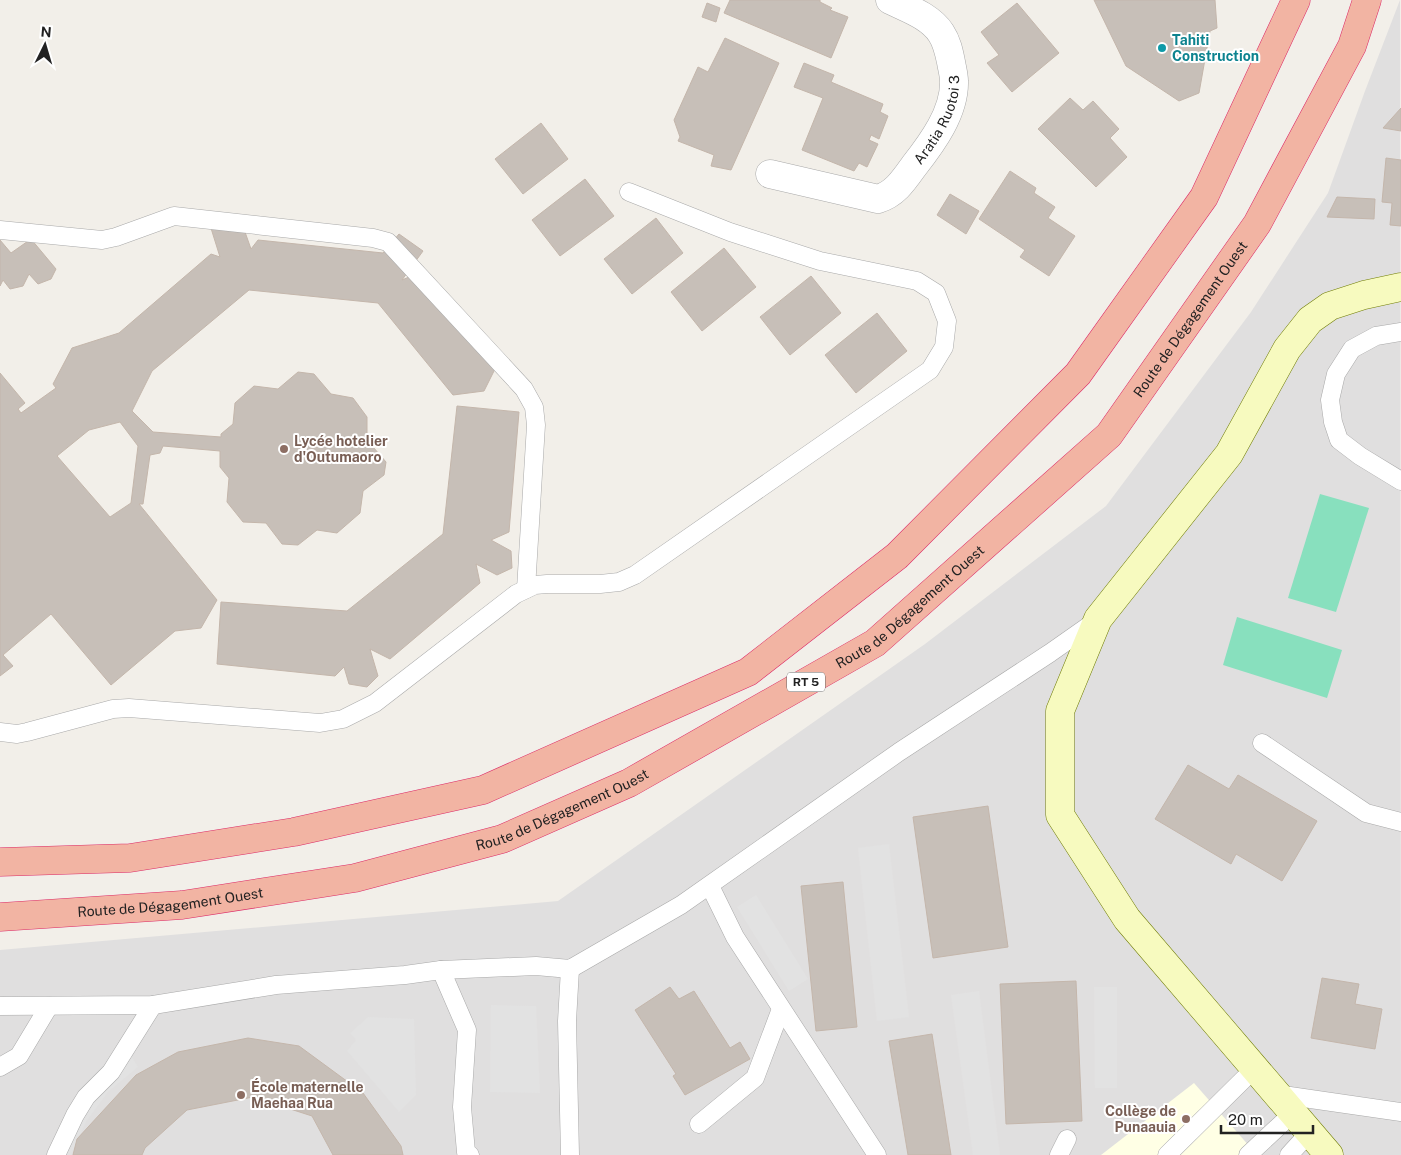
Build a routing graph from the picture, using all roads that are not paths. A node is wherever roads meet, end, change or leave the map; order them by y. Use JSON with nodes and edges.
{"nodes":[{"id":1,"x":890,"y":0,"type":"edge"},
{"id":2,"x":1367,"y":0,"type":"edge"},
{"id":3,"x":1294,"y":5,"type":"edge"},
{"id":4,"x":770,"y":174,"type":"dead end"},
{"id":5,"x":629,"y":192,"type":"dead end"},
{"id":6,"x":0,"y":230,"type":"edge"},
{"id":7,"x":1401,"y":287,"type":"edge"},
{"id":8,"x":1401,"y":332,"type":"edge"},
{"id":9,"x":1401,"y":481,"type":"edge"},
{"id":10,"x":526,"y":589,"type":"junction"},
{"id":11,"x":1098,"y":619,"type":"junction"},
{"id":12,"x":0,"y":732,"type":"edge"},
{"id":13,"x":1262,"y":743,"type":"dead end"},
{"id":14,"x":1401,"y":822,"type":"edge"},
{"id":15,"x":0,"y":862,"type":"edge"},
{"id":16,"x":710,"y":886,"type":"junction"},
{"id":17,"x":0,"y":916,"type":"edge"},
{"id":18,"x":441,"y":970,"type":"junction"},
{"id":19,"x":570,"y":970,"type":"junction"},
{"id":20,"x":153,"y":1005,"type":"junction"},
{"id":21,"x":0,"y":1006,"type":"edge"},
{"id":22,"x":49,"y":1006,"type":"junction"},
{"id":23,"x":781,"y":1009,"type":"junction"},
{"id":24,"x":0,"y":1068,"type":"edge"},
{"id":25,"x":1254,"y":1068,"type":"junction"},
{"id":26,"x":1401,"y":1112,"type":"edge"},
{"id":27,"x":1293,"y":1113,"type":"junction"},
{"id":28,"x":699,"y":1124,"type":"dead end"},
{"id":29,"x":56,"y":1155,"type":"edge"},
{"id":30,"x":470,"y":1155,"type":"edge"},
{"id":31,"x":570,"y":1155,"type":"edge"},
{"id":32,"x":877,"y":1155,"type":"edge"},
{"id":33,"x":1167,"y":1155,"type":"edge"},
{"id":34,"x":1248,"y":1155,"type":"edge"},
{"id":35,"x":1289,"y":1155,"type":"edge"},
{"id":36,"x":1328,"y":1155,"type":"edge"}],
"edges":[{"from":1,"to":4,"type":"street","name":"Aratia Ruotoi 3"},
{"from":2,"to":17,"type":"highway","name":"Route de Dégagement Ouest","number":"RT 5"},
{"from":3,"to":15,"type":"highway"},
{"from":5,"to":10,"type":"lane"},
{"from":6,"to":10,"type":"lane"},
{"from":7,"to":11,"type":"main road"},
{"from":8,"to":9,"type":"lane"},
{"from":10,"to":12,"type":"lane"},
{"from":11,"to":16,"type":"lane"},
{"from":11,"to":25,"type":"main road"},
{"from":13,"to":14,"type":"lane"},
{"from":16,"to":19,"type":"lane"},
{"from":16,"to":23,"type":"lane"},
{"from":18,"to":19,"type":"lane"},
{"from":18,"to":20,"type":"lane"},
{"from":18,"to":30,"type":"lane"},
{"from":19,"to":31,"type":"lane"},
{"from":20,"to":22,"type":"lane"},
{"from":20,"to":29,"type":"lane"},
{"from":21,"to":22,"type":"lane"},
{"from":22,"to":24,"type":"lane"},
{"from":23,"to":28,"type":"lane"},
{"from":23,"to":32,"type":"lane"},
{"from":25,"to":27,"type":"main road"},
{"from":25,"to":33,"type":"lane"},
{"from":26,"to":27,"type":"lane"},
{"from":27,"to":34,"type":"lane"},
{"from":27,"to":35,"type":"lane"},
{"from":27,"to":36,"type":"main road"}]}
